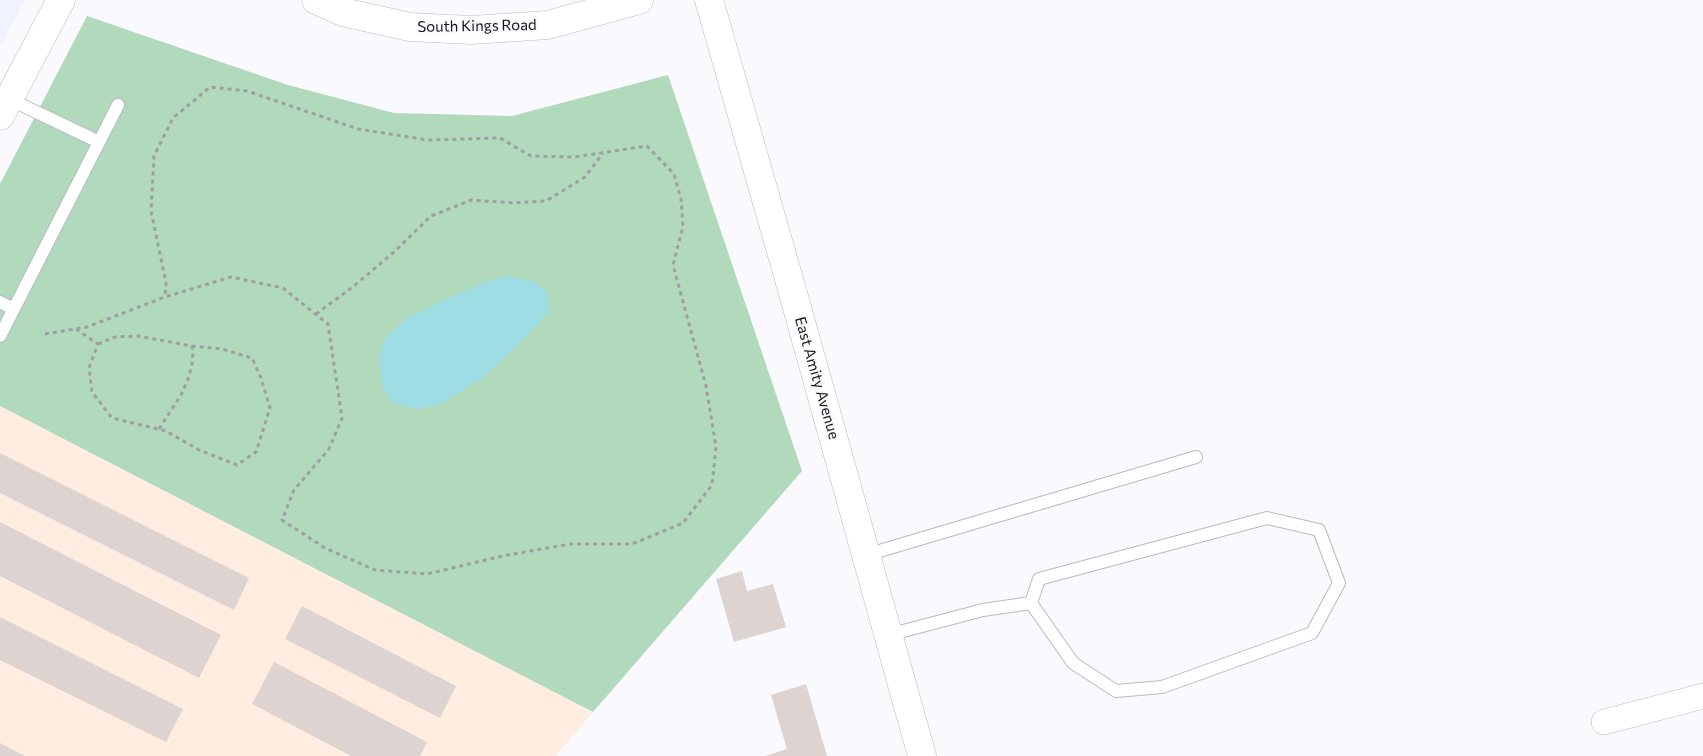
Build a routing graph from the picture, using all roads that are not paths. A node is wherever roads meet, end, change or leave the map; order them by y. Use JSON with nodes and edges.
{"nodes":[{"id":1,"x":61,"y":0,"type":"edge"},
{"id":2,"x":316,"y":0,"type":"edge"},
{"id":3,"x":639,"y":0,"type":"edge"},
{"id":4,"x":709,"y":0,"type":"edge"},
{"id":5,"x":118,"y":105,"type":"dead end"},
{"id":6,"x":4,"y":108,"type":"edge"},
{"id":7,"x":99,"y":142,"type":"junction"},
{"id":8,"x":0,"y":302,"type":"edge"},
{"id":9,"x":14,"y":309,"type":"junction"},
{"id":10,"x":0,"y":336,"type":"edge"},
{"id":11,"x":1196,"y":457,"type":"dead end"},
{"id":12,"x":866,"y":555,"type":"junction"},
{"id":13,"x":1031,"y":603,"type":"junction"},
{"id":14,"x":888,"y":635,"type":"junction"},
{"id":15,"x":1703,"y":696,"type":"edge"},
{"id":16,"x":1604,"y":722,"type":"dead end"},
{"id":17,"x":922,"y":756,"type":"edge"}],
"edges":[{"from":1,"to":6,"type":"main road"},
{"from":2,"to":3,"type":"main road","name":"South Kings Road"},
{"from":4,"to":12,"type":"main road","name":"East Amity Avenue"},
{"from":5,"to":7,"type":"lane"},
{"from":6,"to":7,"type":"lane"},
{"from":7,"to":9,"type":"lane"},
{"from":8,"to":9,"type":"lane"},
{"from":9,"to":10,"type":"lane"},
{"from":11,"to":12,"type":"lane"},
{"from":12,"to":14,"type":"main road","name":"East Amity Avenue"},
{"from":13,"to":13,"type":"lane"},
{"from":13,"to":14,"type":"lane"},
{"from":14,"to":17,"type":"main road","name":"East Amity Avenue"},
{"from":15,"to":16,"type":"street"}]}
